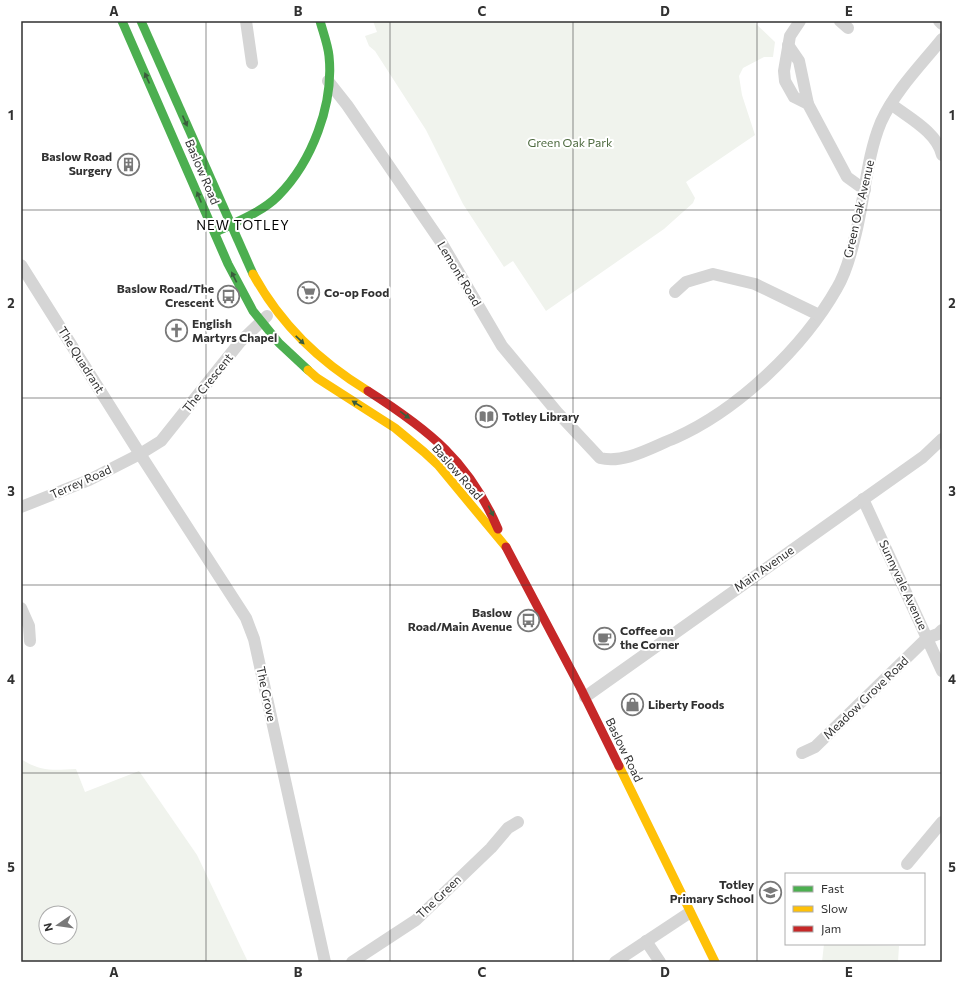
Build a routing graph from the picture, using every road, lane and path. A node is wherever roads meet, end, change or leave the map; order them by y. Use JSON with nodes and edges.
{"nodes":[{"id":1,"x":122,"y":21,"type":"edge"},
{"id":2,"x":141,"y":21,"type":"edge"},
{"id":3,"x":246,"y":21,"type":"edge"},
{"id":4,"x":320,"y":21,"type":"edge"},
{"id":5,"x":800,"y":21,"type":"edge"},
{"id":6,"x":939,"y":21,"type":"edge"},
{"id":7,"x":942,"y":24,"type":"edge"},
{"id":8,"x":942,"y":40,"type":"edge"},
{"id":9,"x":788,"y":45,"type":"junction"},
{"id":10,"x":252,"y":63,"type":"dead end"},
{"id":11,"x":328,"y":81,"type":"junction"},
{"id":12,"x":808,"y":104,"type":"junction"},
{"id":13,"x":891,"y":104,"type":"junction"},
{"id":14,"x":942,"y":155,"type":"edge"},
{"id":15,"x":865,"y":190,"type":"junction"},
{"id":16,"x":230,"y":224,"type":"junction"},
{"id":17,"x":214,"y":233,"type":"junction"},
{"id":18,"x":21,"y":265,"type":"edge"},
{"id":19,"x":674,"y":292,"type":"dead end"},
{"id":20,"x":275,"y":310,"type":"junction"},
{"id":21,"x":819,"y":315,"type":"junction"},
{"id":22,"x":261,"y":322,"type":"junction"},
{"id":23,"x":942,"y":439,"type":"edge"},
{"id":24,"x":140,"y":454,"type":"junction"},
{"id":25,"x":600,"y":458,"type":"joint"},
{"id":26,"x":863,"y":499,"type":"junction"},
{"id":27,"x":21,"y":507,"type":"edge"},
{"id":28,"x":503,"y":541,"type":"junction"},
{"id":29,"x":21,"y":608,"type":"edge"},
{"id":30,"x":942,"y":630,"type":"edge"},
{"id":31,"x":927,"y":638,"type":"junction"},
{"id":32,"x":30,"y":641,"type":"dead end"},
{"id":33,"x":942,"y":671,"type":"edge"},
{"id":34,"x":585,"y":697,"type":"junction"},
{"id":35,"x":802,"y":753,"type":"dead end"},
{"id":36,"x":518,"y":822,"type":"dead end"},
{"id":37,"x":942,"y":822,"type":"edge"},
{"id":38,"x":907,"y":864,"type":"dead end"},
{"id":39,"x":690,"y":912,"type":"junction"},
{"id":40,"x":646,"y":940,"type":"junction"},
{"id":41,"x":325,"y":962,"type":"edge"},
{"id":42,"x":352,"y":962,"type":"edge"},
{"id":43,"x":615,"y":962,"type":"edge"},
{"id":44,"x":660,"y":962,"type":"edge"},
{"id":45,"x":715,"y":962,"type":"edge"}],
"edges":[{"from":17,"to":1,"type":"main road","name":"Baslow Road","one_way":true},
{"from":2,"to":16,"type":"main road","one_way":true},
{"from":3,"to":10,"type":"street"},
{"from":4,"to":11,"type":"main road"},
{"from":5,"to":9,"type":"street"},
{"from":6,"to":7,"type":"street"},
{"from":8,"to":13,"type":"street","name":"Green Oak Avenue"},
{"from":9,"to":12,"type":"street"},
{"from":9,"to":12,"type":"street"},
{"from":11,"to":16,"type":"main road"},
{"from":11,"to":25,"type":"street","name":"Lemont Road"},
{"from":12,"to":15,"type":"street"},
{"from":13,"to":14,"type":"street"},
{"from":13,"to":15,"type":"street","name":"Green Oak Avenue"},
{"from":15,"to":21,"type":"street","name":"Green Oak Avenue"},
{"from":16,"to":17,"type":"main road"},
{"from":16,"to":20,"type":"main road"},
{"from":22,"to":17,"type":"main road","name":"Baslow Road","one_way":true},
{"from":18,"to":24,"type":"street","name":"The Quadrant"},
{"from":19,"to":21,"type":"street"},
{"from":20,"to":22,"type":"street","name":"The Crescent"},
{"from":20,"to":28,"type":"main road","one_way":true},
{"from":21,"to":25,"type":"street","name":"Green Oak Avenue"},
{"from":22,"to":24,"type":"street","name":"The Crescent"},
{"from":28,"to":22,"type":"main road","name":"Baslow Road","one_way":true},
{"from":23,"to":26,"type":"street","name":"Main Avenue"},
{"from":24,"to":27,"type":"street","name":"Terrey Road"},
{"from":24,"to":41,"type":"street","name":"The Grove"},
{"from":26,"to":31,"type":"street","name":"Sunnyvale Avenue"},
{"from":26,"to":34,"type":"street","name":"Main Avenue"},
{"from":28,"to":34,"type":"main road","name":"Baslow Road"},
{"from":29,"to":32,"type":"street"},
{"from":30,"to":31,"type":"street","name":"Meadow Grove Road"},
{"from":31,"to":33,"type":"street","name":"Sunnyvale Avenue"},
{"from":31,"to":35,"type":"street","name":"Meadow Grove Road"},
{"from":34,"to":39,"type":"main road","name":"Baslow Road"},
{"from":36,"to":42,"type":"street","name":"The Green"},
{"from":37,"to":38,"type":"street"},
{"from":39,"to":40,"type":"street"},
{"from":39,"to":45,"type":"main road","name":"Baslow Road"},
{"from":40,"to":43,"type":"street"},
{"from":40,"to":44,"type":"street"}]}
